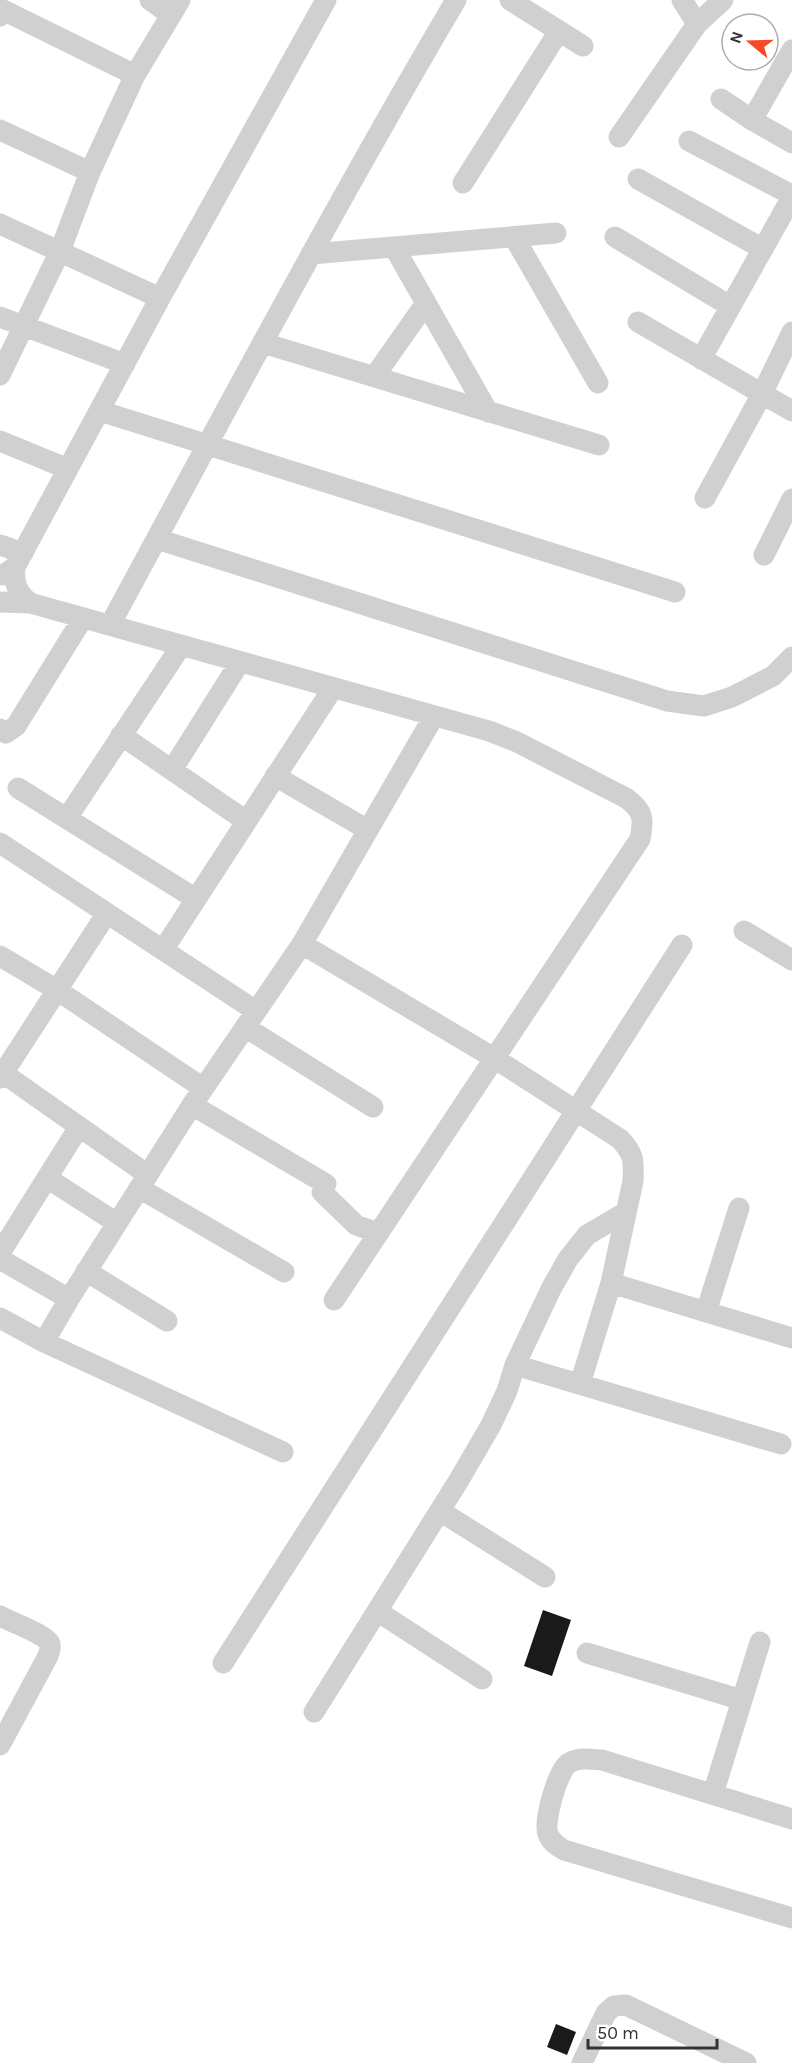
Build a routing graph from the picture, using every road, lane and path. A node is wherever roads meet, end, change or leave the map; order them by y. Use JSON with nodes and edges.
{"nodes":[{"id":1,"x":150,"y":0,"type":"edge"},
{"id":2,"x":326,"y":0,"type":"edge"},
{"id":3,"x":456,"y":0,"type":"edge"},
{"id":4,"x":510,"y":0,"type":"edge"},
{"id":5,"x":681,"y":0,"type":"edge"},
{"id":6,"x":723,"y":0,"type":"edge"},
{"id":7,"x":176,"y":7,"type":"edge"},
{"id":8,"x":4,"y":8,"type":"edge"},
{"id":9,"x":698,"y":24,"type":"junction"},
{"id":10,"x":559,"y":31,"type":"junction"},
{"id":11,"x":583,"y":46,"type":"dead end"},
{"id":12,"x":792,"y":50,"type":"edge"},
{"id":13,"x":135,"y":75,"type":"junction"},
{"id":14,"x":721,"y":99,"type":"dead end"},
{"id":15,"x":752,"y":120,"type":"junction"},
{"id":16,"x":0,"y":130,"type":"edge"},
{"id":17,"x":619,"y":137,"type":"dead end"},
{"id":18,"x":689,"y":141,"type":"dead end"},
{"id":19,"x":792,"y":143,"type":"edge"},
{"id":20,"x":90,"y":172,"type":"junction"},
{"id":21,"x":638,"y":179,"type":"dead end"},
{"id":22,"x":463,"y":183,"type":"dead end"},
{"id":23,"x":792,"y":196,"type":"edge"},
{"id":24,"x":0,"y":224,"type":"edge"},
{"id":25,"x":556,"y":233,"type":"dead end"},
{"id":26,"x":514,"y":237,"type":"junction"},
{"id":27,"x":615,"y":237,"type":"dead end"},
{"id":28,"x":394,"y":247,"type":"junction"},
{"id":29,"x":763,"y":249,"type":"junction"},
{"id":30,"x":60,"y":251,"type":"junction"},
{"id":31,"x":311,"y":254,"type":"junction"},
{"id":32,"x":160,"y":298,"type":"junction"},
{"id":33,"x":426,"y":303,"type":"junction"},
{"id":34,"x":730,"y":306,"type":"junction"},
{"id":35,"x":0,"y":317,"type":"edge"},
{"id":36,"x":638,"y":322,"type":"dead end"},
{"id":37,"x":23,"y":326,"type":"junction"},
{"id":38,"x":792,"y":332,"type":"edge"},
{"id":39,"x":263,"y":343,"type":"junction"},
{"id":40,"x":701,"y":359,"type":"junction"},
{"id":41,"x":125,"y":364,"type":"junction"},
{"id":42,"x":0,"y":375,"type":"edge"},
{"id":43,"x":374,"y":377,"type":"junction"},
{"id":44,"x":598,"y":383,"type":"dead end"},
{"id":45,"x":762,"y":394,"type":"junction"},
{"id":46,"x":100,"y":411,"type":"junction"},
{"id":47,"x":792,"y":411,"type":"edge"},
{"id":48,"x":488,"y":412,"type":"junction"},
{"id":49,"x":0,"y":441,"type":"edge"},
{"id":50,"x":208,"y":445,"type":"junction"},
{"id":51,"x":599,"y":445,"type":"dead end"},
{"id":52,"x":68,"y":469,"type":"junction"},
{"id":53,"x":705,"y":498,"type":"dead end"},
{"id":54,"x":792,"y":499,"type":"edge"},
{"id":55,"x":157,"y":539,"type":"junction"},
{"id":56,"x":0,"y":545,"type":"edge"},
{"id":57,"x":764,"y":555,"type":"dead end"},
{"id":58,"x":12,"y":566,"type":"edge"},
{"id":59,"x":675,"y":592,"type":"dead end"},
{"id":60,"x":0,"y":602,"type":"edge"},
{"id":61,"x":30,"y":603,"type":"junction"},
{"id":62,"x":82,"y":618,"type":"junction"},
{"id":63,"x":110,"y":626,"type":"junction"},
{"id":64,"x":181,"y":646,"type":"junction"},
{"id":65,"x":792,"y":657,"type":"edge"},
{"id":66,"x":240,"y":662,"type":"junction"},
{"id":67,"x":333,"y":688,"type":"junction"},
{"id":68,"x":434,"y":716,"type":"junction"},
{"id":69,"x":0,"y":729,"type":"edge"},
{"id":70,"x":121,"y":735,"type":"junction"},
{"id":71,"x":172,"y":770,"type":"junction"},
{"id":72,"x":275,"y":776,"type":"junction"},
{"id":73,"x":18,"y":788,"type":"dead end"},
{"id":74,"x":67,"y":818,"type":"junction"},
{"id":75,"x":246,"y":821,"type":"junction"},
{"id":76,"x":368,"y":830,"type":"junction"},
{"id":77,"x":0,"y":843,"type":"edge"},
{"id":78,"x":196,"y":899,"type":"junction"},
{"id":79,"x":107,"y":913,"type":"junction"},
{"id":80,"x":744,"y":931,"type":"dead end"},
{"id":81,"x":302,"y":944,"type":"junction"},
{"id":82,"x":682,"y":945,"type":"dead end"},
{"id":83,"x":163,"y":950,"type":"junction"},
{"id":84,"x":0,"y":956,"type":"edge"},
{"id":85,"x":792,"y":960,"type":"edge"},
{"id":86,"x":57,"y":990,"type":"junction"},
{"id":87,"x":251,"y":1019,"type":"junction"},
{"id":88,"x":494,"y":1058,"type":"junction"},
{"id":89,"x":1,"y":1074,"type":"edge"},
{"id":90,"x":198,"y":1096,"type":"junction"},
{"id":91,"x":373,"y":1107,"type":"dead end"},
{"id":92,"x":577,"y":1112,"type":"junction"},
{"id":93,"x":79,"y":1127,"type":"junction"},
{"id":94,"x":47,"y":1178,"type":"junction"},
{"id":95,"x":143,"y":1181,"type":"junction"},
{"id":96,"x":739,"y":1208,"type":"dead end"},
{"id":97,"x":626,"y":1212,"type":"junction"},
{"id":98,"x":117,"y":1223,"type":"junction"},
{"id":99,"x":378,"y":1233,"type":"junction"},
{"id":100,"x":0,"y":1253,"type":"edge"},
{"id":101,"x":0,"y":1259,"type":"edge"},
{"id":102,"x":86,"y":1271,"type":"junction"},
{"id":103,"x":284,"y":1272,"type":"dead end"},
{"id":104,"x":611,"y":1283,"type":"junction"},
{"id":105,"x":69,"y":1299,"type":"junction"},
{"id":106,"x":334,"y":1300,"type":"dead end"},
{"id":107,"x":706,"y":1312,"type":"junction"},
{"id":108,"x":0,"y":1318,"type":"edge"},
{"id":109,"x":167,"y":1321,"type":"dead end"},
{"id":110,"x":792,"y":1338,"type":"edge"},
{"id":111,"x":44,"y":1342,"type":"junction"},
{"id":112,"x":515,"y":1365,"type":"junction"},
{"id":113,"x":580,"y":1384,"type":"junction"},
{"id":114,"x":781,"y":1444,"type":"dead end"},
{"id":115,"x":283,"y":1452,"type":"dead end"},
{"id":116,"x":440,"y":1511,"type":"junction"},
{"id":117,"x":545,"y":1578,"type":"dead end"},
{"id":118,"x":377,"y":1611,"type":"junction"},
{"id":119,"x":0,"y":1616,"type":"edge"},
{"id":120,"x":760,"y":1642,"type":"dead end"},
{"id":121,"x":587,"y":1653,"type":"dead end"},
{"id":122,"x":223,"y":1663,"type":"dead end"},
{"id":123,"x":482,"y":1679,"type":"dead end"},
{"id":124,"x":742,"y":1700,"type":"junction"},
{"id":125,"x":314,"y":1712,"type":"dead end"},
{"id":126,"x":0,"y":1745,"type":"edge"},
{"id":127,"x":713,"y":1794,"type":"junction"},
{"id":128,"x":792,"y":1819,"type":"edge"},
{"id":129,"x":792,"y":1918,"type":"edge"},
{"id":130,"x":712,"y":2055,"type":"edge"},
{"id":131,"x":582,"y":2063,"type":"edge"},
{"id":132,"x":746,"y":2063,"type":"edge"}],
"edges":[{"from":1,"to":7,"type":"street"},
{"from":2,"to":32,"type":"street"},
{"from":3,"to":31,"type":"street"},
{"from":4,"to":10,"type":"street"},
{"from":5,"to":9,"type":"street"},
{"from":6,"to":9,"type":"street"},
{"from":7,"to":13,"type":"street"},
{"from":8,"to":13,"type":"street"},
{"from":9,"to":17,"type":"street"},
{"from":10,"to":11,"type":"street"},
{"from":10,"to":22,"type":"street"},
{"from":12,"to":15,"type":"street"},
{"from":13,"to":20,"type":"street"},
{"from":14,"to":15,"type":"street"},
{"from":15,"to":19,"type":"street"},
{"from":16,"to":20,"type":"street"},
{"from":18,"to":23,"type":"street"},
{"from":20,"to":30,"type":"street"},
{"from":21,"to":29,"type":"street"},
{"from":23,"to":29,"type":"street"},
{"from":24,"to":30,"type":"street"},
{"from":25,"to":26,"type":"street"},
{"from":26,"to":28,"type":"street"},
{"from":26,"to":44,"type":"street"},
{"from":27,"to":34,"type":"street"},
{"from":28,"to":31,"type":"street"},
{"from":28,"to":33,"type":"street"},
{"from":29,"to":34,"type":"street"},
{"from":30,"to":32,"type":"street"},
{"from":30,"to":37,"type":"street"},
{"from":31,"to":39,"type":"street"},
{"from":32,"to":41,"type":"street"},
{"from":33,"to":43,"type":"street"},
{"from":33,"to":48,"type":"street"},
{"from":34,"to":40,"type":"street"},
{"from":35,"to":37,"type":"street"},
{"from":36,"to":40,"type":"street"},
{"from":37,"to":41,"type":"street"},
{"from":37,"to":42,"type":"street"},
{"from":38,"to":45,"type":"street"},
{"from":39,"to":43,"type":"street"},
{"from":39,"to":50,"type":"street"},
{"from":40,"to":45,"type":"street"},
{"from":41,"to":46,"type":"street"},
{"from":43,"to":48,"type":"street"},
{"from":45,"to":47,"type":"street"},
{"from":45,"to":53,"type":"street"},
{"from":46,"to":50,"type":"street"},
{"from":46,"to":52,"type":"street"},
{"from":48,"to":51,"type":"street"},
{"from":49,"to":52,"type":"street"},
{"from":50,"to":55,"type":"street"},
{"from":50,"to":59,"type":"street"},
{"from":52,"to":58,"type":"street"},
{"from":54,"to":57,"type":"street"},
{"from":55,"to":63,"type":"street"},
{"from":55,"to":65,"type":"street"},
{"from":56,"to":58,"type":"street"},
{"from":58,"to":61,"type":"street"},
{"from":60,"to":61,"type":"street"},
{"from":61,"to":62,"type":"street"},
{"from":62,"to":63,"type":"street"},
{"from":62,"to":69,"type":"street"},
{"from":63,"to":64,"type":"street"},
{"from":64,"to":66,"type":"street"},
{"from":64,"to":70,"type":"street"},
{"from":66,"to":67,"type":"street"},
{"from":66,"to":71,"type":"street"},
{"from":67,"to":68,"type":"street"},
{"from":67,"to":72,"type":"street"},
{"from":68,"to":76,"type":"street"},
{"from":68,"to":88,"type":"street"},
{"from":70,"to":71,"type":"street"},
{"from":70,"to":74,"type":"street"},
{"from":71,"to":75,"type":"street"},
{"from":72,"to":75,"type":"street"},
{"from":72,"to":76,"type":"street"},
{"from":73,"to":74,"type":"street"},
{"from":74,"to":78,"type":"street"},
{"from":75,"to":78,"type":"street"},
{"from":76,"to":81,"type":"street"},
{"from":77,"to":79,"type":"street"},
{"from":78,"to":83,"type":"street"},
{"from":79,"to":83,"type":"street"},
{"from":79,"to":86,"type":"street"},
{"from":80,"to":85,"type":"street"},
{"from":81,"to":87,"type":"street"},
{"from":81,"to":88,"type":"street"},
{"from":82,"to":92,"type":"street"},
{"from":83,"to":87,"type":"street"},
{"from":84,"to":86,"type":"street"},
{"from":86,"to":89,"type":"street"},
{"from":86,"to":90,"type":"street"},
{"from":87,"to":90,"type":"street"},
{"from":87,"to":91,"type":"street"},
{"from":88,"to":92,"type":"street"},
{"from":88,"to":99,"type":"street"},
{"from":89,"to":93,"type":"street"},
{"from":90,"to":95,"type":"street"},
{"from":90,"to":99,"type":"street"},
{"from":92,"to":97,"type":"street"},
{"from":92,"to":122,"type":"street"},
{"from":93,"to":94,"type":"street"},
{"from":93,"to":95,"type":"street"},
{"from":94,"to":98,"type":"street"},
{"from":94,"to":100,"type":"street"},
{"from":95,"to":98,"type":"street"},
{"from":95,"to":103,"type":"street"},
{"from":96,"to":107,"type":"street"},
{"from":97,"to":104,"type":"street"},
{"from":97,"to":112,"type":"street"},
{"from":98,"to":102,"type":"street"},
{"from":99,"to":106,"type":"street"},
{"from":101,"to":105,"type":"street"},
{"from":102,"to":105,"type":"street"},
{"from":102,"to":109,"type":"street"},
{"from":104,"to":107,"type":"street"},
{"from":104,"to":113,"type":"street"},
{"from":105,"to":111,"type":"street"},
{"from":107,"to":110,"type":"street"},
{"from":108,"to":111,"type":"street"},
{"from":111,"to":115,"type":"street"},
{"from":112,"to":113,"type":"street"},
{"from":112,"to":116,"type":"street"},
{"from":113,"to":114,"type":"street"},
{"from":116,"to":117,"type":"street"},
{"from":116,"to":118,"type":"street"},
{"from":118,"to":123,"type":"street"},
{"from":118,"to":125,"type":"street"},
{"from":119,"to":126,"type":"street"},
{"from":120,"to":124,"type":"street"},
{"from":121,"to":124,"type":"street"},
{"from":124,"to":127,"type":"street"},
{"from":127,"to":128,"type":"street"},
{"from":127,"to":129,"type":"street"},
{"from":130,"to":131,"type":"street"},
{"from":130,"to":132,"type":"street"}]}
